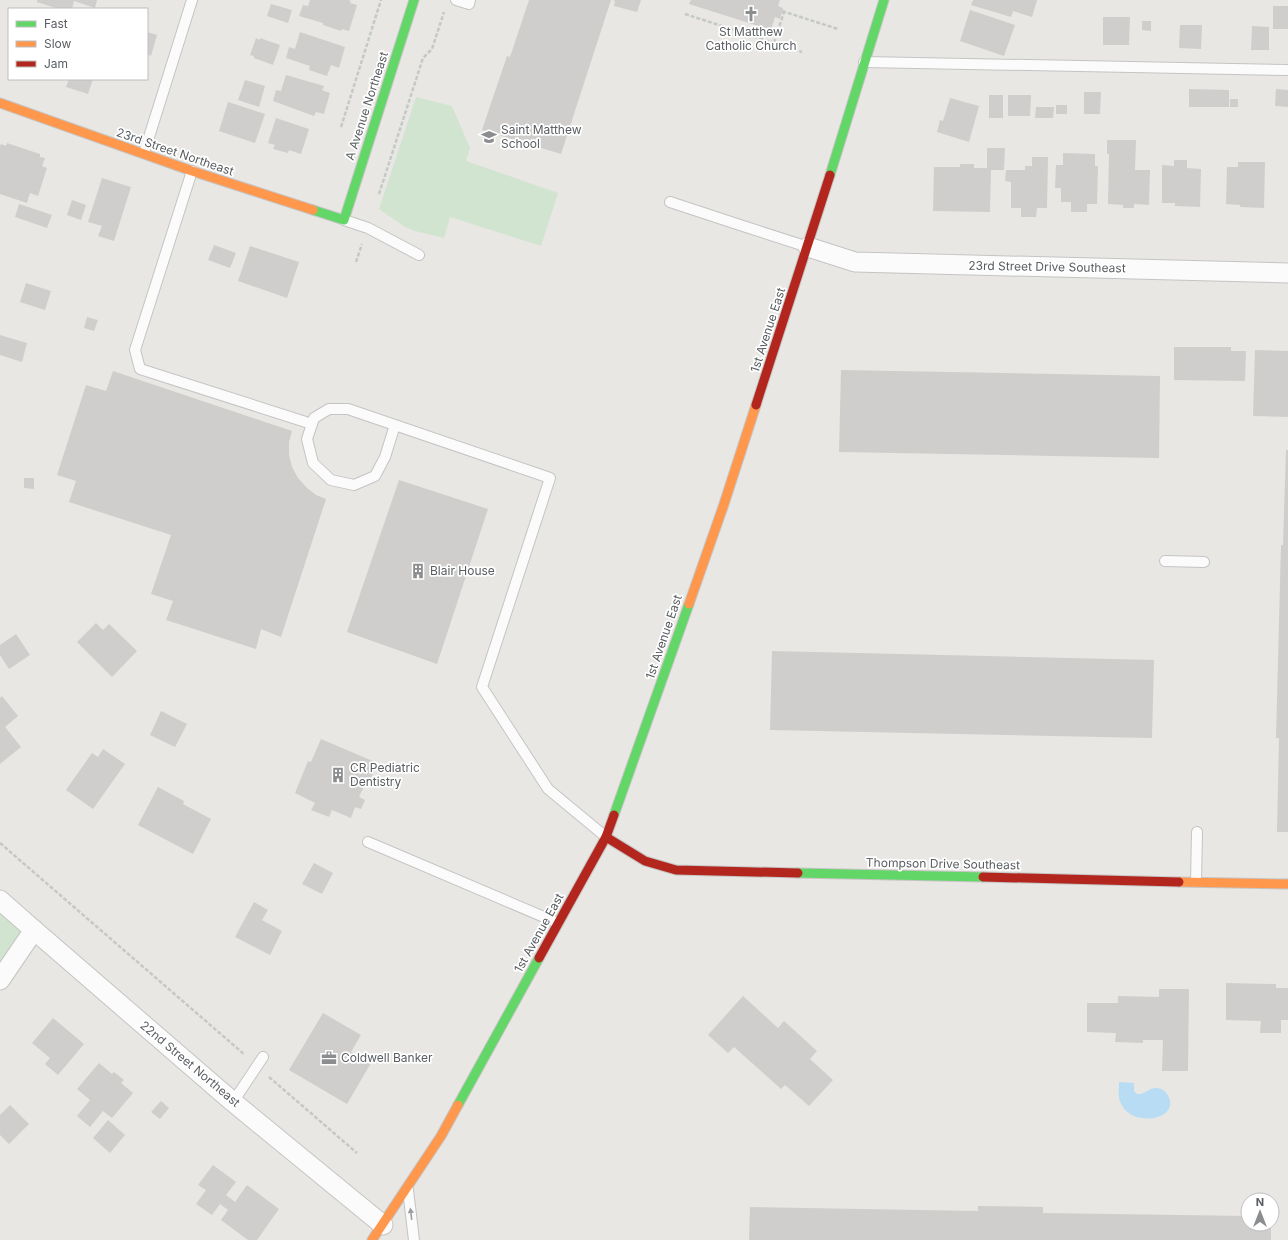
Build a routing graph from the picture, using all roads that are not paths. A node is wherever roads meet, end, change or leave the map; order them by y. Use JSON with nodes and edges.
{"nodes":[{"id":1,"x":192,"y":0,"type":"edge"},
{"id":2,"x":414,"y":0,"type":"edge"},
{"id":3,"x":456,"y":0,"type":"edge"},
{"id":4,"x":470,"y":0,"type":"edge"},
{"id":5,"x":884,"y":0,"type":"edge"},
{"id":6,"x":864,"y":62,"type":"junction"},
{"id":7,"x":1288,"y":70,"type":"edge"},
{"id":8,"x":0,"y":103,"type":"edge"},
{"id":9,"x":144,"y":153,"type":"junction"},
{"id":10,"x":192,"y":171,"type":"junction"},
{"id":11,"x":670,"y":202,"type":"dead end"},
{"id":12,"x":344,"y":220,"type":"junction"},
{"id":13,"x":808,"y":246,"type":"junction"},
{"id":14,"x":419,"y":255,"type":"dead end"},
{"id":15,"x":1288,"y":272,"type":"edge"},
{"id":16,"x":312,"y":424,"type":"junction"},
{"id":17,"x":395,"y":425,"type":"junction"},
{"id":18,"x":1165,"y":561,"type":"dead end"},
{"id":19,"x":1204,"y":562,"type":"dead end"},
{"id":20,"x":1197,"y":832,"type":"dead end"},
{"id":21,"x":606,"y":837,"type":"junction"},
{"id":22,"x":368,"y":842,"type":"dead end"},
{"id":23,"x":1196,"y":882,"type":"junction"},
{"id":24,"x":1288,"y":884,"type":"edge"},
{"id":25,"x":0,"y":900,"type":"edge"},
{"id":26,"x":558,"y":923,"type":"junction"},
{"id":27,"x":34,"y":930,"type":"junction"},
{"id":28,"x":0,"y":980,"type":"edge"},
{"id":29,"x":263,"y":1057,"type":"dead end"},
{"id":30,"x":233,"y":1102,"type":"junction"},
{"id":31,"x":407,"y":1187,"type":"junction"},
{"id":32,"x":383,"y":1225,"type":"junction"},
{"id":33,"x":372,"y":1240,"type":"edge"},
{"id":34,"x":414,"y":1240,"type":"edge"}],
"edges":[{"from":1,"to":9,"type":"lane"},
{"from":2,"to":12,"type":"main road","name":"A Avenue Northeast"},
{"from":3,"to":4,"type":"lane"},
{"from":5,"to":6,"type":"main road","name":"1st Avenue East"},
{"from":6,"to":7,"type":"lane"},
{"from":6,"to":13,"type":"main road","name":"1st Avenue East"},
{"from":8,"to":9,"type":"main road","name":"23rd Street Northeast"},
{"from":9,"to":10,"type":"main road","name":"23rd Street Northeast"},
{"from":10,"to":12,"type":"main road","name":"23rd Street Northeast"},
{"from":10,"to":16,"type":"lane"},
{"from":11,"to":13,"type":"lane"},
{"from":12,"to":14,"type":"lane"},
{"from":13,"to":15,"type":"street","name":"23rd Street Drive Southeast"},
{"from":13,"to":21,"type":"main road","name":"1st Avenue East"},
{"from":16,"to":17,"type":"lane"},
{"from":16,"to":17,"type":"lane"},
{"from":17,"to":21,"type":"lane"},
{"from":18,"to":19,"type":"lane"},
{"from":20,"to":23,"type":"lane"},
{"from":21,"to":23,"type":"main road","name":"Thompson Drive Southeast"},
{"from":21,"to":26,"type":"main road","name":"1st Avenue East"},
{"from":22,"to":26,"type":"lane"},
{"from":23,"to":24,"type":"main road","name":"Thompson Drive Southeast"},
{"from":25,"to":27,"type":"street","name":"22nd Street Northeast"},
{"from":26,"to":31,"type":"main road","name":"1st Avenue East"},
{"from":27,"to":28,"type":"street"},
{"from":27,"to":30,"type":"street","name":"22nd Street Northeast"},
{"from":29,"to":30,"type":"lane"},
{"from":30,"to":32,"type":"street","name":"22nd Street Northeast"},
{"from":31,"to":32,"type":"main road","name":"1st Avenue East"},
{"from":34,"to":31,"type":"lane","one_way":true},
{"from":32,"to":33,"type":"main road","name":"1st Avenue East"}]}
